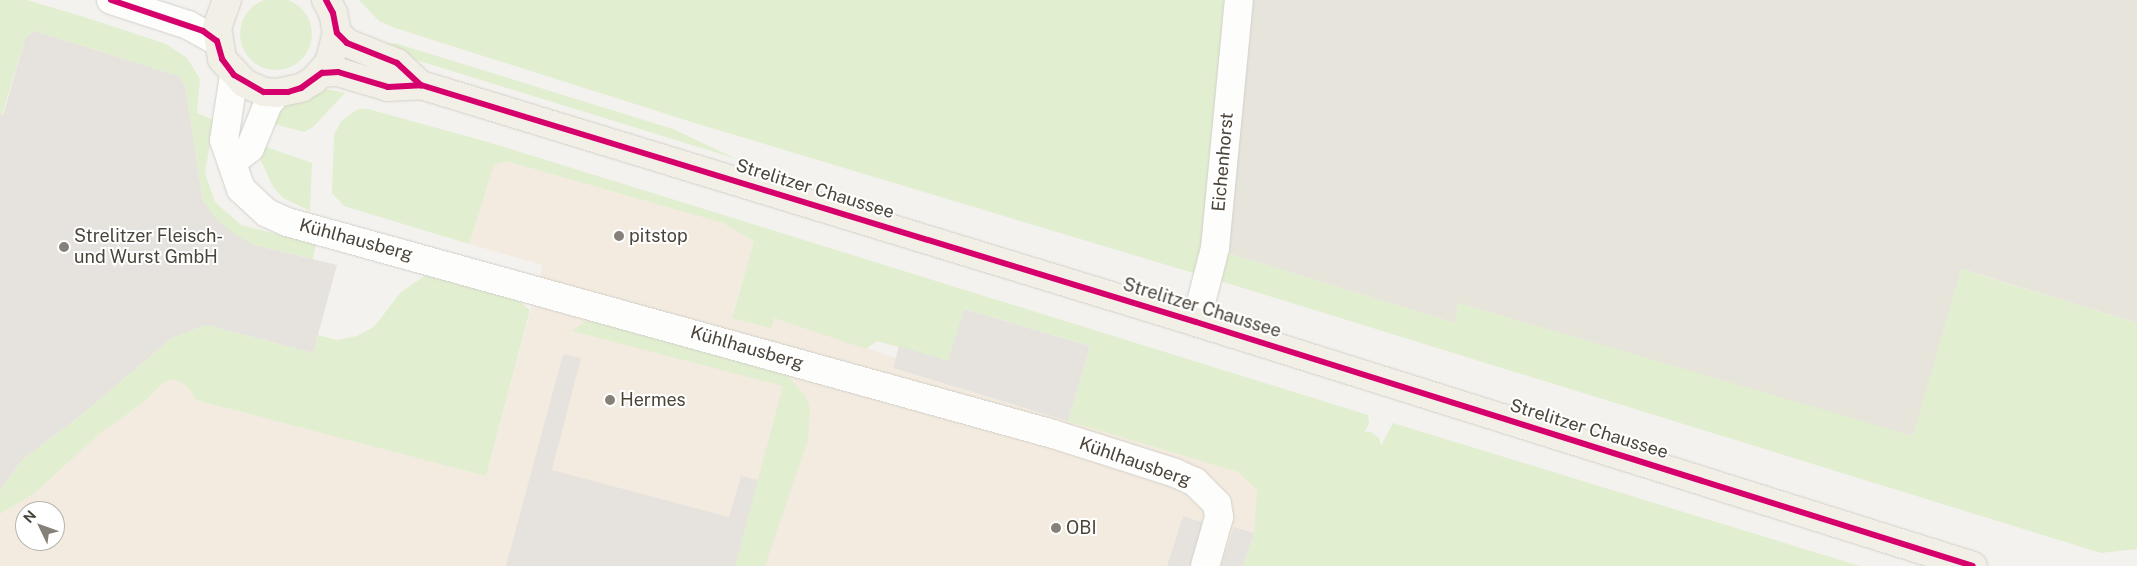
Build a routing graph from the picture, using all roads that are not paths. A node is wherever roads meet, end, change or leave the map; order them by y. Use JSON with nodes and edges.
{"nodes":[{"id":1,"x":111,"y":0,"type":"edge"},
{"id":2,"x":227,"y":0,"type":"edge"},
{"id":3,"x":326,"y":0,"type":"edge"},
{"id":4,"x":1239,"y":0,"type":"edge"},
{"id":5,"x":337,"y":33,"type":"junction"},
{"id":6,"x":217,"y":41,"type":"junction"},
{"id":7,"x":322,"y":73,"type":"junction"},
{"id":8,"x":234,"y":75,"type":"junction"},
{"id":9,"x":421,"y":84,"type":"junction"},
{"id":10,"x":277,"y":93,"type":"junction"},
{"id":11,"x":233,"y":161,"type":"junction"},
{"id":12,"x":1196,"y":322,"type":"junction"},
{"id":13,"x":1206,"y":566,"type":"edge"},
{"id":14,"x":1973,"y":566,"type":"edge"}],
"edges":[{"from":1,"to":6,"type":"street"},
{"from":2,"to":6,"type":"main road"},
{"from":3,"to":5,"type":"main road"},
{"from":4,"to":12,"type":"street","name":"Eichenhorst"},
{"from":5,"to":7,"type":"main road"},
{"from":5,"to":9,"type":"main road","name":"Strelitzer Chaussee"},
{"from":6,"to":8,"type":"main road"},
{"from":7,"to":9,"type":"main road","name":"Strelitzer Chaussee"},
{"from":7,"to":10,"type":"main road"},
{"from":8,"to":10,"type":"main road"},
{"from":8,"to":11,"type":"street","name":"Kühlhausberg"},
{"from":9,"to":12,"type":"main road","name":"Strelitzer Chaussee"},
{"from":10,"to":11,"type":"street"},
{"from":11,"to":13,"type":"street","name":"Kühlhausberg"},
{"from":12,"to":14,"type":"main road","name":"Strelitzer Chaussee"}]}
